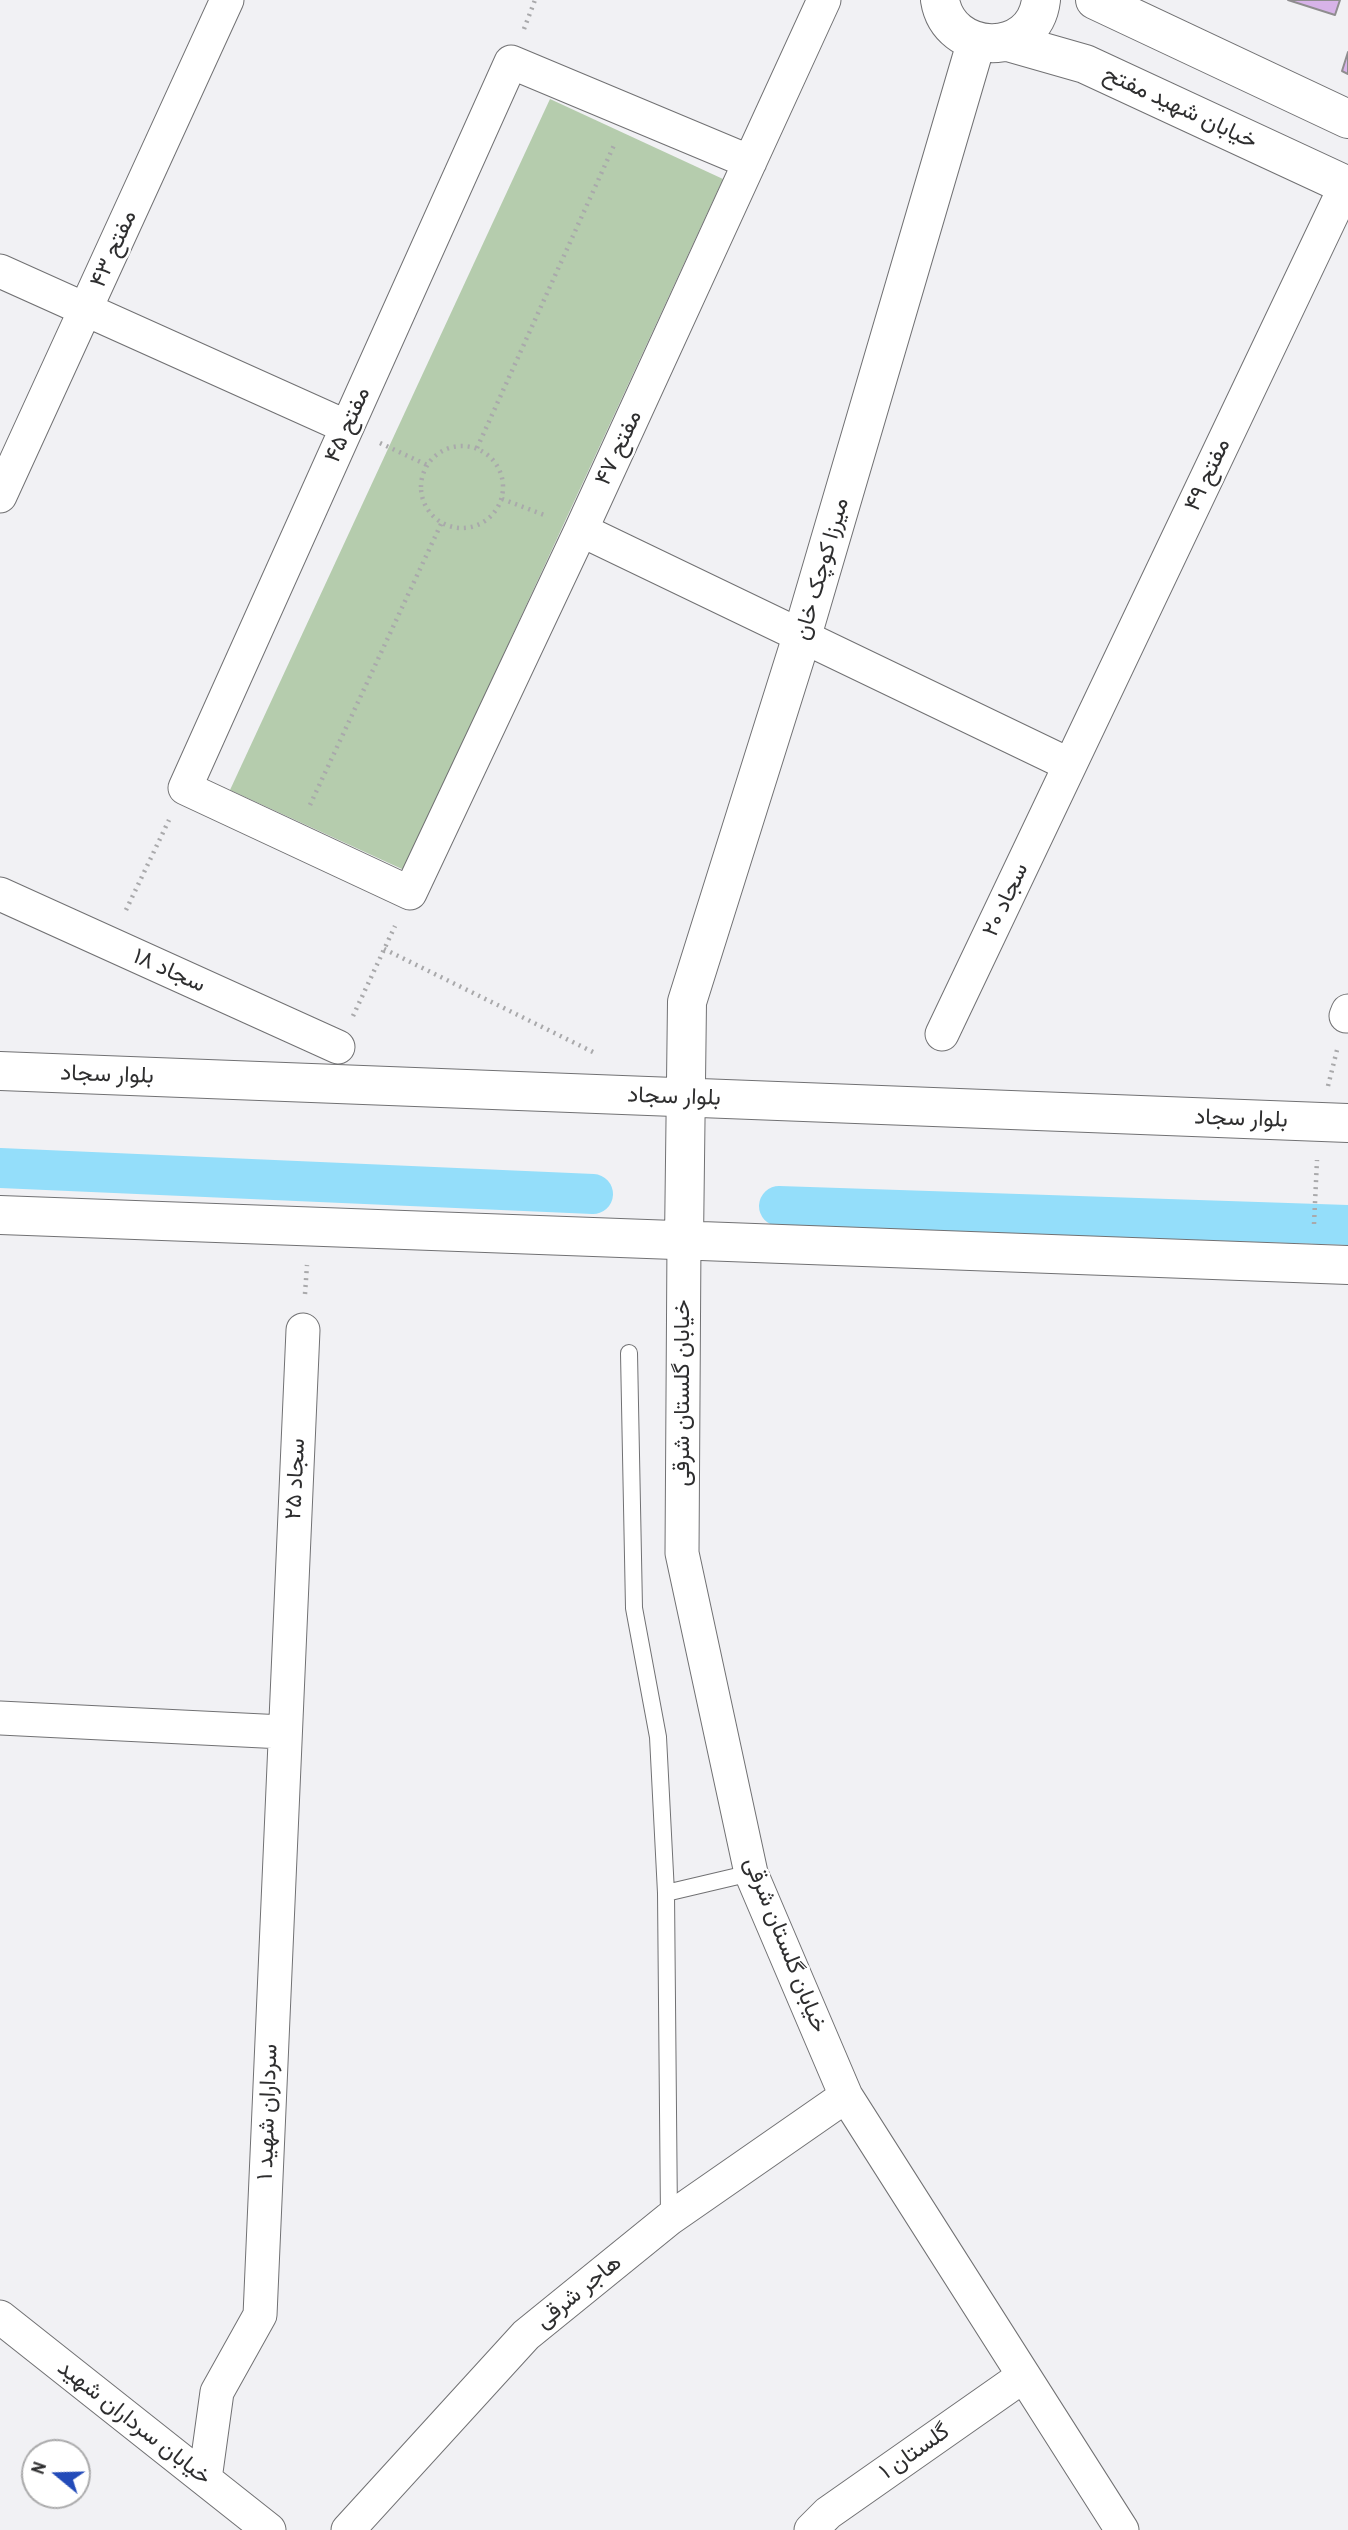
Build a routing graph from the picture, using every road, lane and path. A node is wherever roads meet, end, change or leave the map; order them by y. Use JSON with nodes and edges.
{"nodes":[{"id":1,"x":227,"y":0,"type":"edge"},
{"id":2,"x":824,"y":0,"type":"edge"},
{"id":3,"x":1041,"y":0,"type":"edge"},
{"id":4,"x":1095,"y":0,"type":"edge"},
{"id":5,"x":934,"y":3,"type":"edge"},
{"id":6,"x":992,"y":42,"type":"junction"},
{"id":7,"x":629,"y":112,"type":"junction"},
{"id":8,"x":1348,"y":119,"type":"edge"},
{"id":9,"x":750,"y":162,"type":"junction"},
{"id":10,"x":1347,"y":186,"type":"edge"},
{"id":11,"x":0,"y":271,"type":"edge"},
{"id":12,"x":87,"y":310,"type":"junction"},
{"id":13,"x":347,"y":427,"type":"junction"},
{"id":14,"x":477,"y":448,"type":"junction"},
{"id":15,"x":427,"y":465,"type":"junction"},
{"id":16,"x":0,"y":496,"type":"edge"},
{"id":17,"x":502,"y":499,"type":"junction"},
{"id":18,"x":441,"y":524,"type":"junction"},
{"id":19,"x":581,"y":530,"type":"junction"},
{"id":20,"x":802,"y":636,"type":"junction"},
{"id":21,"x":1070,"y":765,"type":"junction"},
{"id":22,"x":185,"y":788,"type":"junction"},
{"id":23,"x":293,"y":839,"type":"junction"},
{"id":24,"x":410,"y":893,"type":"junction"},
{"id":25,"x":0,"y":894,"type":"edge"},
{"id":26,"x":110,"y":944,"type":"junction"},
{"id":27,"x":384,"y":949,"type":"junction"},
{"id":28,"x":1347,"y":1013,"type":"edge"},
{"id":29,"x":942,"y":1034,"type":"dead end"},
{"id":30,"x":338,"y":1047,"type":"joint"},
{"id":31,"x":610,"y":1060,"type":"dead end"},
{"id":32,"x":0,"y":1071,"type":"edge"},
{"id":33,"x":685,"y":1097,"type":"junction"},
{"id":34,"x":1334,"y":1122,"type":"edge"},
{"id":35,"x":0,"y":1215,"type":"edge"},
{"id":36,"x":309,"y":1226,"type":"junction"},
{"id":37,"x":684,"y":1240,"type":"junction"},
{"id":38,"x":1330,"y":1264,"type":"edge"},
{"id":39,"x":303,"y":1330,"type":"joint"},
{"id":40,"x":629,"y":1353,"type":"dead end"},
{"id":41,"x":0,"y":1718,"type":"edge"},
{"id":42,"x":283,"y":1732,"type":"junction"},
{"id":43,"x":751,"y":1873,"type":"junction"},
{"id":44,"x":666,"y":1893,"type":"junction"},
{"id":45,"x":846,"y":2096,"type":"junction"},
{"id":46,"x":668,"y":2220,"type":"junction"},
{"id":47,"x":0,"y":2317,"type":"edge"},
{"id":48,"x":1022,"y":2376,"type":"junction"},
{"id":49,"x":205,"y":2479,"type":"junction"},
{"id":50,"x":269,"y":2530,"type":"edge"},
{"id":51,"x":348,"y":2530,"type":"edge"},
{"id":52,"x":811,"y":2530,"type":"edge"},
{"id":53,"x":1122,"y":2530,"type":"edge"}],
"edges":[{"from":1,"to":12,"type":"street","name":"مفتح ۴۳"},
{"from":2,"to":9,"type":"street","name":"مفتح ۴۷"},
{"from":3,"to":6,"type":"main road"},
{"from":4,"to":8,"type":"main road"},
{"from":5,"to":6,"type":"main road"},
{"from":6,"to":10,"type":"main road","name":"خیابان شهید مفتح"},
{"from":6,"to":20,"type":"main road","name":"میرزا کوچک خان"},
{"from":7,"to":9,"type":"street"},
{"from":7,"to":13,"type":"street","name":"مفتح ۴۵"},
{"from":7,"to":14,"type":"path"},
{"from":9,"to":19,"type":"street","name":"مفتح ۴۷"},
{"from":10,"to":21,"type":"street","name":"مفتح ۴۹"},
{"from":11,"to":12,"type":"street"},
{"from":12,"to":13,"type":"street"},
{"from":12,"to":16,"type":"street","name":"مفتح ۴۳"},
{"from":13,"to":15,"type":"path"},
{"from":13,"to":22,"type":"street","name":"مفتح ۴۵"},
{"from":14,"to":15,"type":"path"},
{"from":14,"to":17,"type":"path"},
{"from":15,"to":18,"type":"path"},
{"from":17,"to":18,"type":"path"},
{"from":17,"to":19,"type":"path"},
{"from":18,"to":23,"type":"path"},
{"from":19,"to":20,"type":"street"},
{"from":19,"to":24,"type":"street","name":"مفتح ۴۷"},
{"from":20,"to":21,"type":"street"},
{"from":20,"to":33,"type":"main road","name":"میرزا کوچک خان"},
{"from":21,"to":29,"type":"street","name":"سجاد ۲۰"},
{"from":22,"to":23,"type":"street"},
{"from":22,"to":26,"type":"path"},
{"from":23,"to":24,"type":"street"},
{"from":24,"to":27,"type":"path"},
{"from":25,"to":26,"type":"street","name":"سجاد ۱۸"},
{"from":26,"to":30,"type":"street","name":"سجاد ۱۸"},
{"from":27,"to":30,"type":"path"},
{"from":27,"to":31,"type":"path"},
{"from":28,"to":34,"type":"path"},
{"from":32,"to":33,"type":"main road","name":"بلوار سجاد"},
{"from":33,"to":34,"type":"main road","name":"بلوار سجاد"},
{"from":33,"to":37,"type":"main road","name":"میرزا کوچک خان"},
{"from":34,"to":38,"type":"path"},
{"from":35,"to":36,"type":"main road"},
{"from":36,"to":37,"type":"main road"},
{"from":36,"to":39,"type":"path"},
{"from":37,"to":38,"type":"main road"},
{"from":37,"to":43,"type":"street","name":"خیابان گلستان شرقی"},
{"from":39,"to":42,"type":"street","name":"سجاد ۲۵"},
{"from":40,"to":44,"type":"lane"},
{"from":41,"to":42,"type":"street"},
{"from":42,"to":49,"type":"street","name":"سرداران شهید ۱"},
{"from":43,"to":44,"type":"lane"},
{"from":43,"to":45,"type":"street","name":"خیابان گلستان شرقی"},
{"from":44,"to":46,"type":"lane"},
{"from":45,"to":46,"type":"street","name":"هاجر شرقی"},
{"from":45,"to":48,"type":"street","name":"خیابان گلستان شرقی"},
{"from":46,"to":51,"type":"street","name":"هاجر شرقی"},
{"from":47,"to":49,"type":"street","name":"خیابان سرداران شهید"},
{"from":48,"to":52,"type":"street","name":"گلستان ۱"},
{"from":48,"to":53,"type":"street","name":"خیابان گلستان شرقی"},
{"from":49,"to":50,"type":"street","name":"خیابان سرداران شهید"}]}
